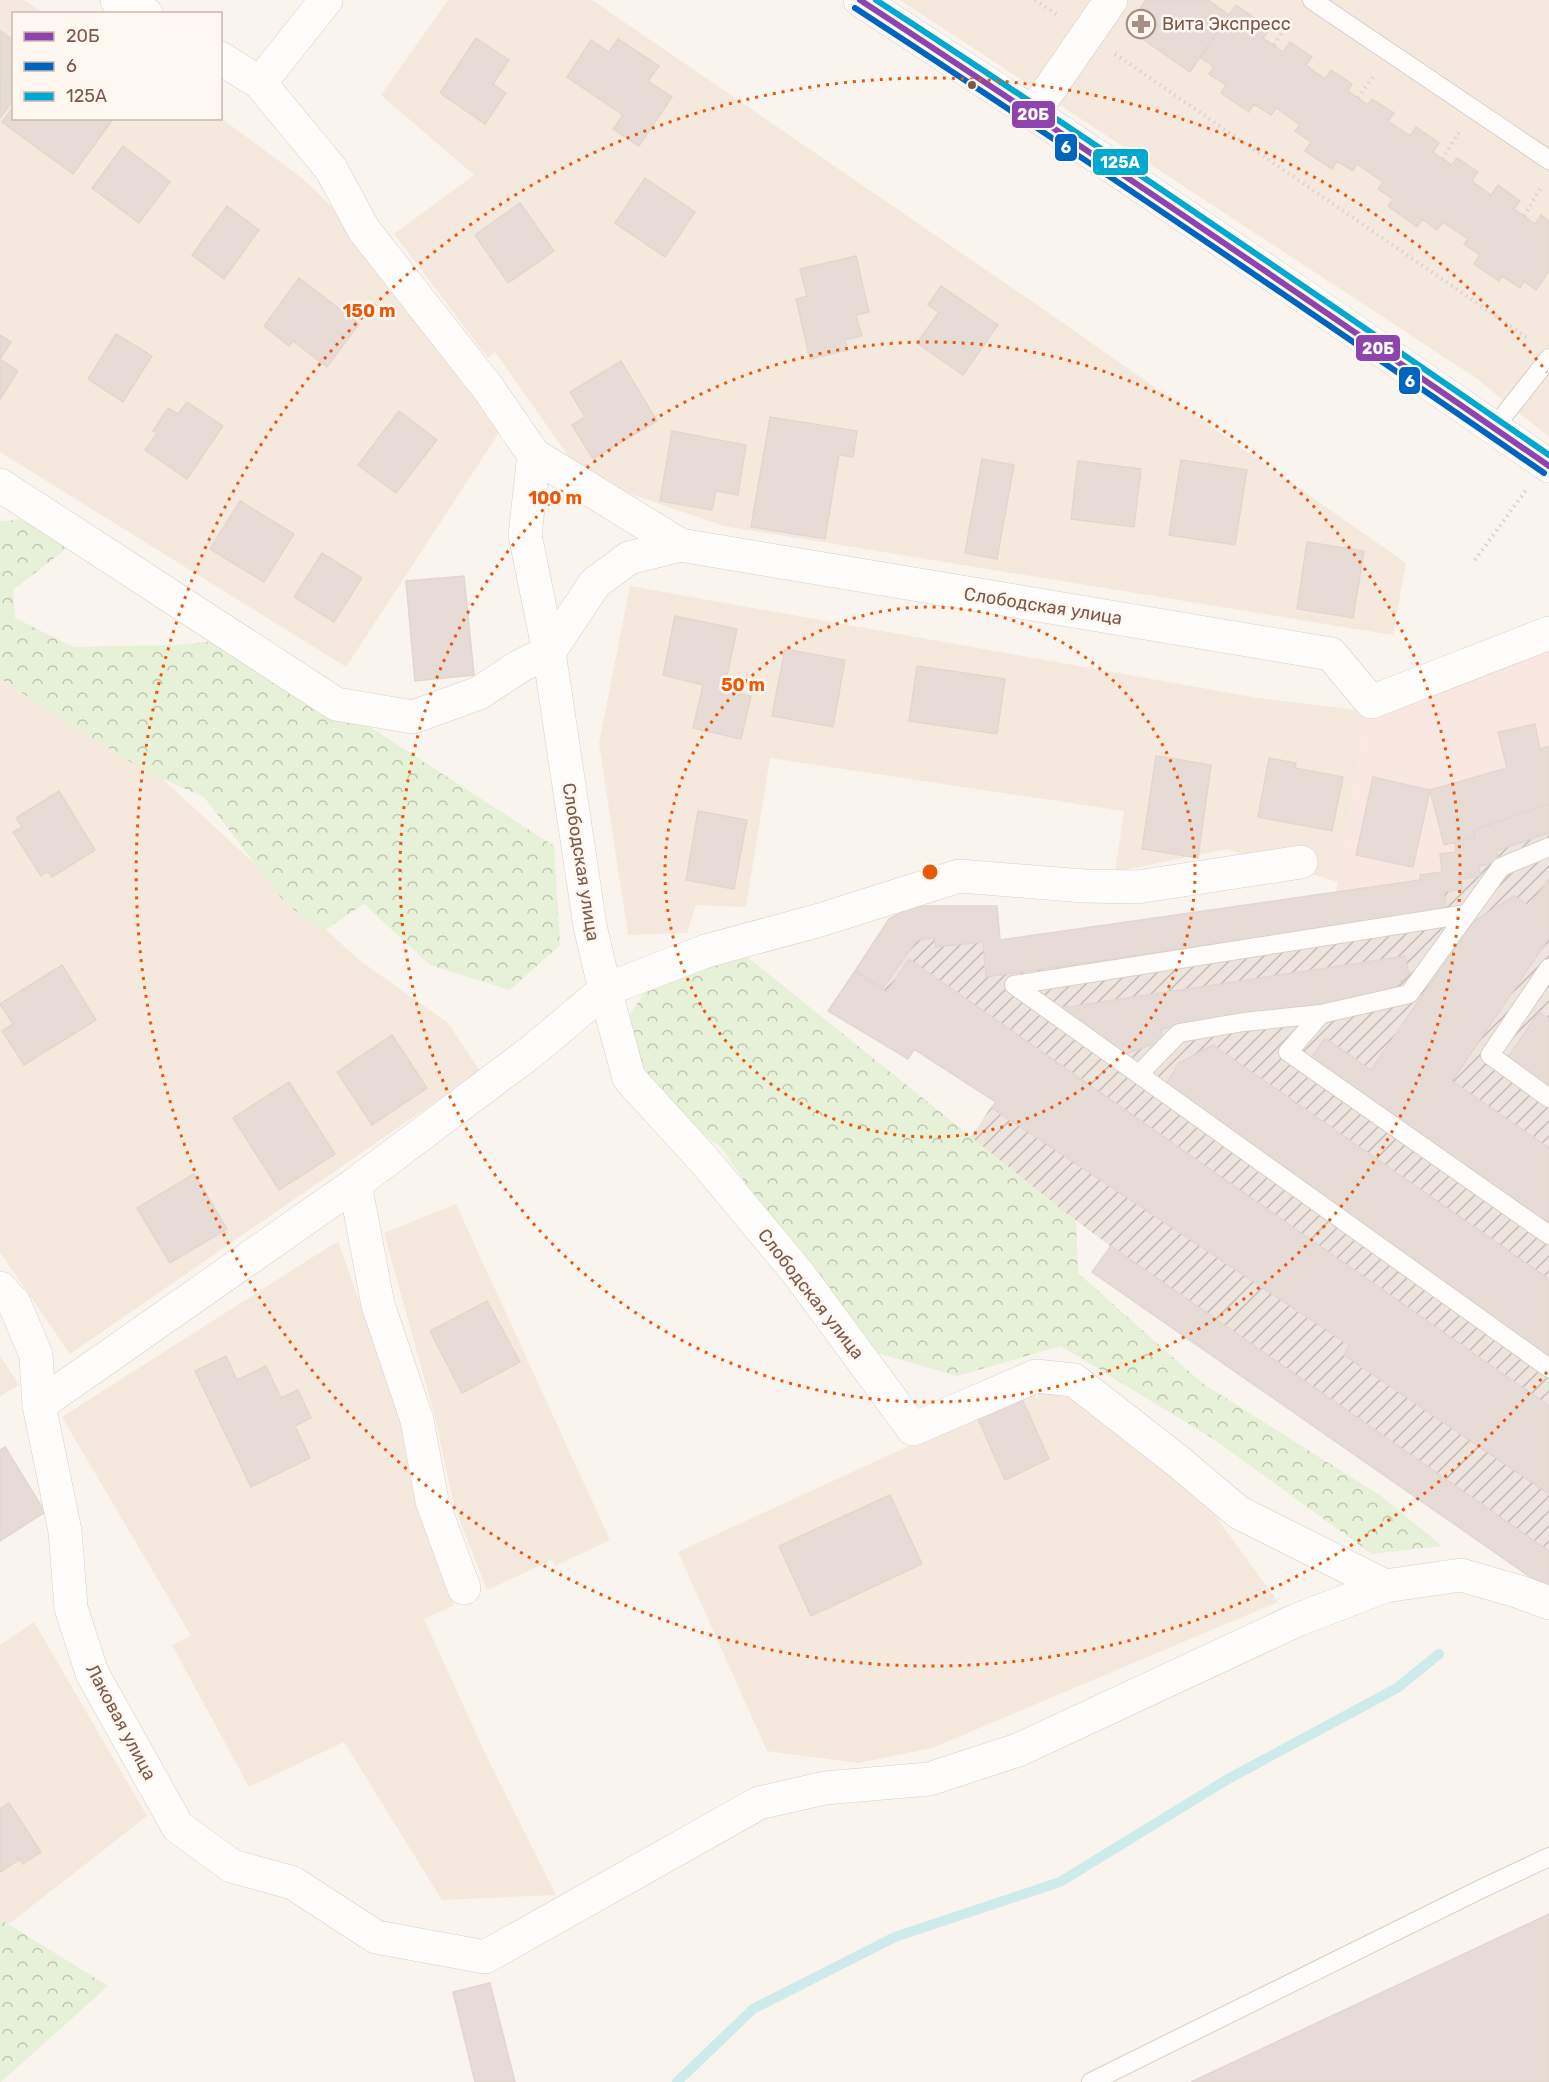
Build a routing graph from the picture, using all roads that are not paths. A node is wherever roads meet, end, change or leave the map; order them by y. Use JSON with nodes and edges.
{"nodes":[{"id":1,"x":117,"y":0,"type":"edge"},
{"id":2,"x":326,"y":0,"type":"edge"},
{"id":3,"x":860,"y":0,"type":"edge"},
{"id":4,"x":1111,"y":0,"type":"edge"},
{"id":5,"x":1304,"y":4,"type":"edge"},
{"id":6,"x":142,"y":12,"type":"edge"},
{"id":7,"x":222,"y":59,"type":"edge"},
{"id":8,"x":260,"y":83,"type":"junction"},
{"id":9,"x":1033,"y":112,"type":"junction"},
{"id":10,"x":1549,"y":160,"type":"edge"},
{"id":11,"x":1549,"y":358,"type":"edge"},
{"id":12,"x":1494,"y":429,"type":"junction"},
{"id":13,"x":534,"y":455,"type":"junction"},
{"id":14,"x":1547,"y":464,"type":"edge"},
{"id":15,"x":0,"y":485,"type":"edge"},
{"id":16,"x":680,"y":545,"type":"junction"},
{"id":17,"x":1549,"y":633,"type":"edge"},
{"id":18,"x":549,"y":652,"type":"junction"},
{"id":19,"x":1549,"y":847,"type":"edge"},
{"id":20,"x":1301,"y":862,"type":"dead end"},
{"id":21,"x":1467,"y":914,"type":"junction"},
{"id":22,"x":1549,"y":967,"type":"edge"},
{"id":23,"x":605,"y":990,"type":"junction"},
{"id":24,"x":1321,"y":1014,"type":"junction"},
{"id":25,"x":1139,"y":1074,"type":"junction"},
{"id":26,"x":1549,"y":1098,"type":"edge"},
{"id":27,"x":355,"y":1184,"type":"junction"},
{"id":28,"x":1549,"y":1234,"type":"edge"},
{"id":29,"x":0,"y":1288,"type":"edge"},
{"id":30,"x":1549,"y":1368,"type":"edge"},
{"id":31,"x":39,"y":1405,"type":"junction"},
{"id":32,"x":1385,"y":1586,"type":"junction"},
{"id":33,"x":464,"y":1588,"type":"dead end"},
{"id":34,"x":1549,"y":1603,"type":"edge"},
{"id":35,"x":1549,"y":1857,"type":"edge"},
{"id":36,"x":1091,"y":2082,"type":"edge"}],
"edges":[{"from":1,"to":6,"type":"street"},
{"from":2,"to":8,"type":"street"},
{"from":3,"to":9,"type":"street"},
{"from":4,"to":9,"type":"street"},
{"from":5,"to":10,"type":"lane"},
{"from":7,"to":8,"type":"street"},
{"from":8,"to":13,"type":"street"},
{"from":9,"to":12,"type":"street"},
{"from":11,"to":12,"type":"lane"},
{"from":12,"to":14,"type":"street"},
{"from":13,"to":16,"type":"street"},
{"from":13,"to":18,"type":"street","name":"Слободская улица"},
{"from":15,"to":18,"type":"street"},
{"from":16,"to":17,"type":"street","name":"Слободская улица"},
{"from":16,"to":18,"type":"street","name":"Слободская улица"},
{"from":18,"to":23,"type":"street","name":"Слободская улица"},
{"from":19,"to":21,"type":"lane"},
{"from":20,"to":23,"type":"street"},
{"from":21,"to":24,"type":"lane"},
{"from":21,"to":25,"type":"lane"},
{"from":22,"to":26,"type":"lane"},
{"from":23,"to":27,"type":"street"},
{"from":23,"to":32,"type":"street","name":"Слободская улица"},
{"from":24,"to":25,"type":"lane"},
{"from":24,"to":28,"type":"lane"},
{"from":25,"to":30,"type":"lane"},
{"from":27,"to":31,"type":"street"},
{"from":27,"to":33,"type":"street"},
{"from":29,"to":31,"type":"street","name":"Лаковая улица"},
{"from":31,"to":32,"type":"street","name":"Лаковая улица"},
{"from":32,"to":34,"type":"street"},
{"from":35,"to":36,"type":"lane"}]}
